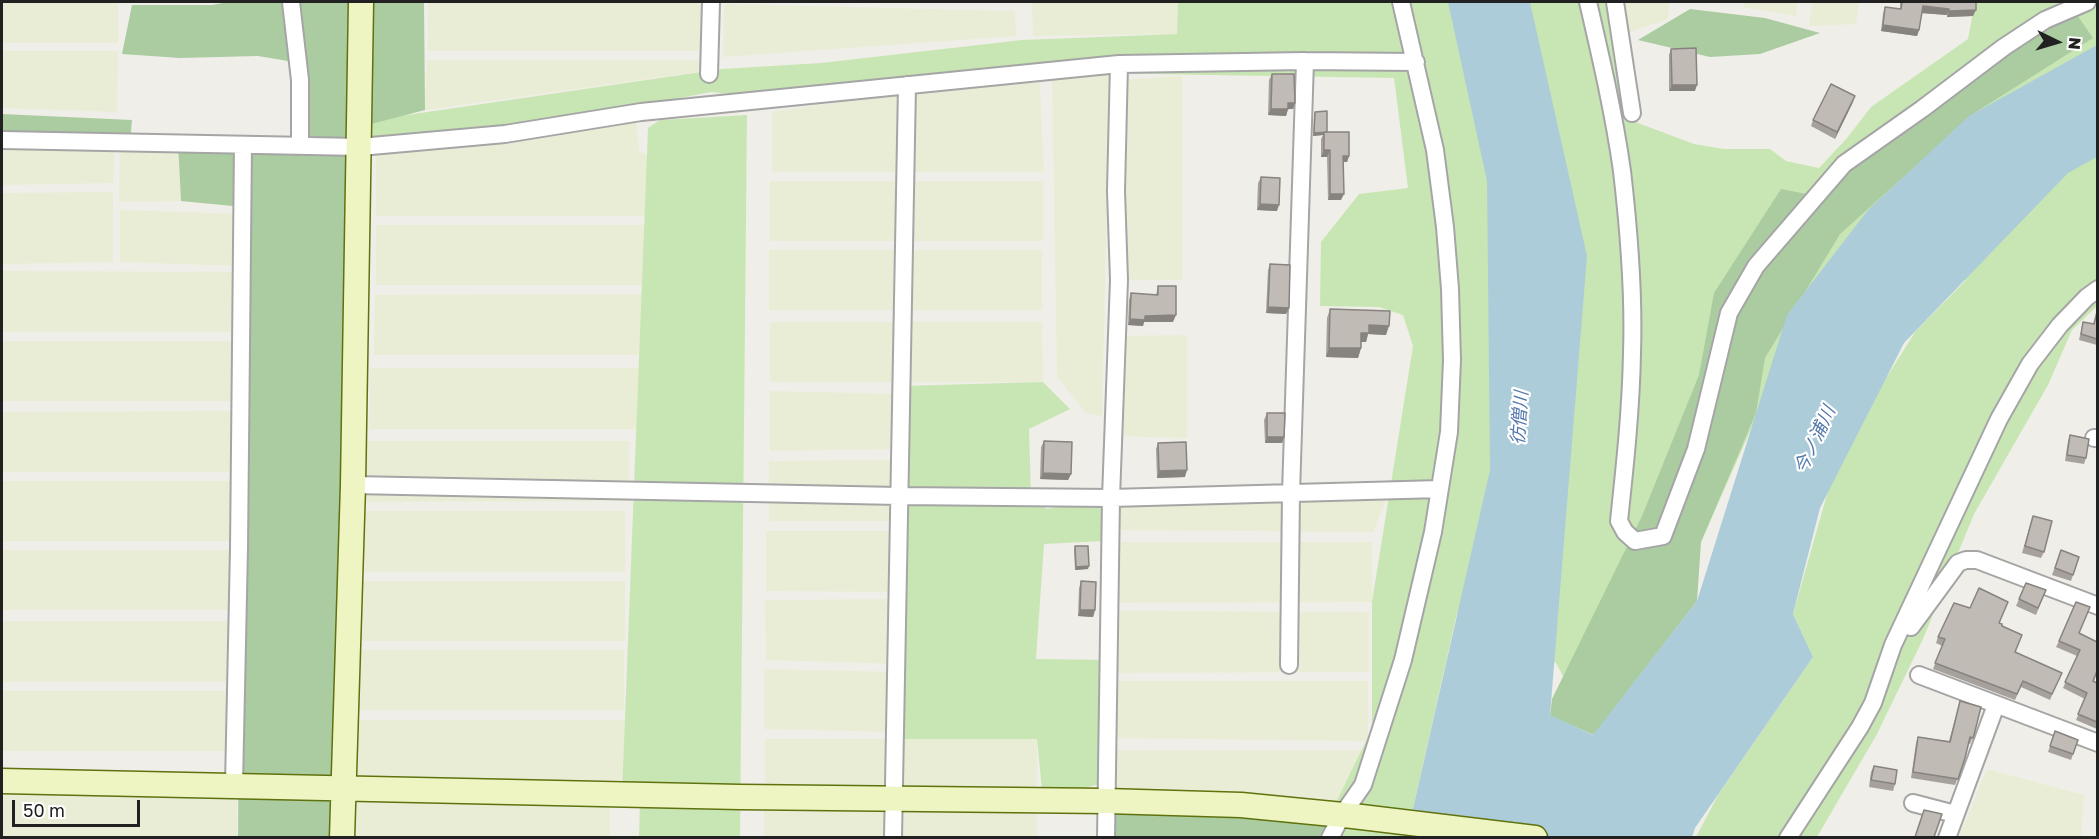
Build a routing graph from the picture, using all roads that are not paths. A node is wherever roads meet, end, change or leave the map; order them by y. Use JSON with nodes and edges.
{"nodes":[{"id":1,"x":291,"y":2,"type":"edge"},
{"id":2,"x":362,"y":2,"type":"edge"},
{"id":3,"x":711,"y":2,"type":"edge"},
{"id":4,"x":1401,"y":2,"type":"edge"},
{"id":5,"x":1588,"y":2,"type":"edge"},
{"id":6,"x":1616,"y":2,"type":"edge"},
{"id":7,"x":2087,"y":2,"type":"edge"},
{"id":8,"x":1305,"y":61,"type":"junction"},
{"id":9,"x":1416,"y":62,"type":"junction"},
{"id":10,"x":1119,"y":64,"type":"junction"},
{"id":11,"x":709,"y":74,"type":"dead end"},
{"id":12,"x":907,"y":85,"type":"junction"},
{"id":13,"x":1632,"y":113,"type":"dead end"},
{"id":14,"x":2,"y":140,"type":"edge"},
{"id":15,"x":243,"y":145,"type":"junction"},
{"id":16,"x":300,"y":146,"type":"junction"},
{"id":17,"x":360,"y":147,"type":"junction"},
{"id":18,"x":2097,"y":290,"type":"edge"},
{"id":19,"x":353,"y":485,"type":"junction"},
{"id":20,"x":1440,"y":489,"type":"junction"},
{"id":21,"x":1292,"y":493,"type":"junction"},
{"id":22,"x":899,"y":496,"type":"junction"},
{"id":23,"x":1112,"y":498,"type":"junction"},
{"id":24,"x":2097,"y":606,"type":"edge"},
{"id":25,"x":1289,"y":665,"type":"dead end"},
{"id":26,"x":1919,"y":675,"type":"dead end"},
{"id":27,"x":1873,"y":703,"type":"junction"},
{"id":28,"x":1996,"y":705,"type":"junction"},
{"id":29,"x":2097,"y":743,"type":"edge"},
{"id":30,"x":2,"y":781,"type":"edge"},
{"id":31,"x":234,"y":785,"type":"junction"},
{"id":32,"x":345,"y":789,"type":"junction"},
{"id":33,"x":894,"y":799,"type":"junction"},
{"id":34,"x":1106,"y":801,"type":"junction"},
{"id":35,"x":1912,"y":802,"type":"dead end"},
{"id":36,"x":1955,"y":814,"type":"junction"},
{"id":37,"x":1348,"y":815,"type":"junction"},
{"id":38,"x":342,"y":837,"type":"edge"},
{"id":39,"x":893,"y":837,"type":"edge"},
{"id":40,"x":1106,"y":837,"type":"edge"},
{"id":41,"x":1330,"y":837,"type":"edge"},
{"id":42,"x":1535,"y":837,"type":"edge"},
{"id":43,"x":1788,"y":837,"type":"edge"},
{"id":44,"x":1947,"y":837,"type":"edge"}],
"edges":[{"from":1,"to":16,"type":"street"},
{"from":2,"to":17,"type":"street"},
{"from":3,"to":11,"type":"street"},
{"from":4,"to":9,"type":"street"},
{"from":5,"to":7,"type":"street"},
{"from":6,"to":13,"type":"street"},
{"from":8,"to":9,"type":"street"},
{"from":8,"to":10,"type":"street"},
{"from":8,"to":21,"type":"street"},
{"from":9,"to":20,"type":"street"},
{"from":10,"to":12,"type":"street"},
{"from":10,"to":23,"type":"street"},
{"from":12,"to":17,"type":"street"},
{"from":12,"to":22,"type":"street"},
{"from":14,"to":15,"type":"street"},
{"from":15,"to":16,"type":"street"},
{"from":15,"to":31,"type":"street"},
{"from":16,"to":17,"type":"street"},
{"from":17,"to":19,"type":"street"},
{"from":18,"to":27,"type":"street"},
{"from":19,"to":22,"type":"street"},
{"from":19,"to":32,"type":"street"},
{"from":20,"to":21,"type":"street"},
{"from":20,"to":37,"type":"street"},
{"from":21,"to":23,"type":"street"},
{"from":21,"to":25,"type":"street"},
{"from":22,"to":23,"type":"street"},
{"from":22,"to":33,"type":"street"},
{"from":23,"to":34,"type":"street"},
{"from":24,"to":27,"type":"street"},
{"from":26,"to":28,"type":"street"},
{"from":27,"to":43,"type":"street"},
{"from":28,"to":29,"type":"street"},
{"from":28,"to":36,"type":"street"},
{"from":30,"to":31,"type":"street"},
{"from":31,"to":32,"type":"street"},
{"from":32,"to":33,"type":"street"},
{"from":32,"to":38,"type":"street"},
{"from":33,"to":34,"type":"street"},
{"from":33,"to":39,"type":"street"},
{"from":34,"to":37,"type":"street"},
{"from":34,"to":40,"type":"street"},
{"from":35,"to":36,"type":"street"},
{"from":36,"to":44,"type":"street"},
{"from":37,"to":41,"type":"street"},
{"from":37,"to":42,"type":"street"}]}
